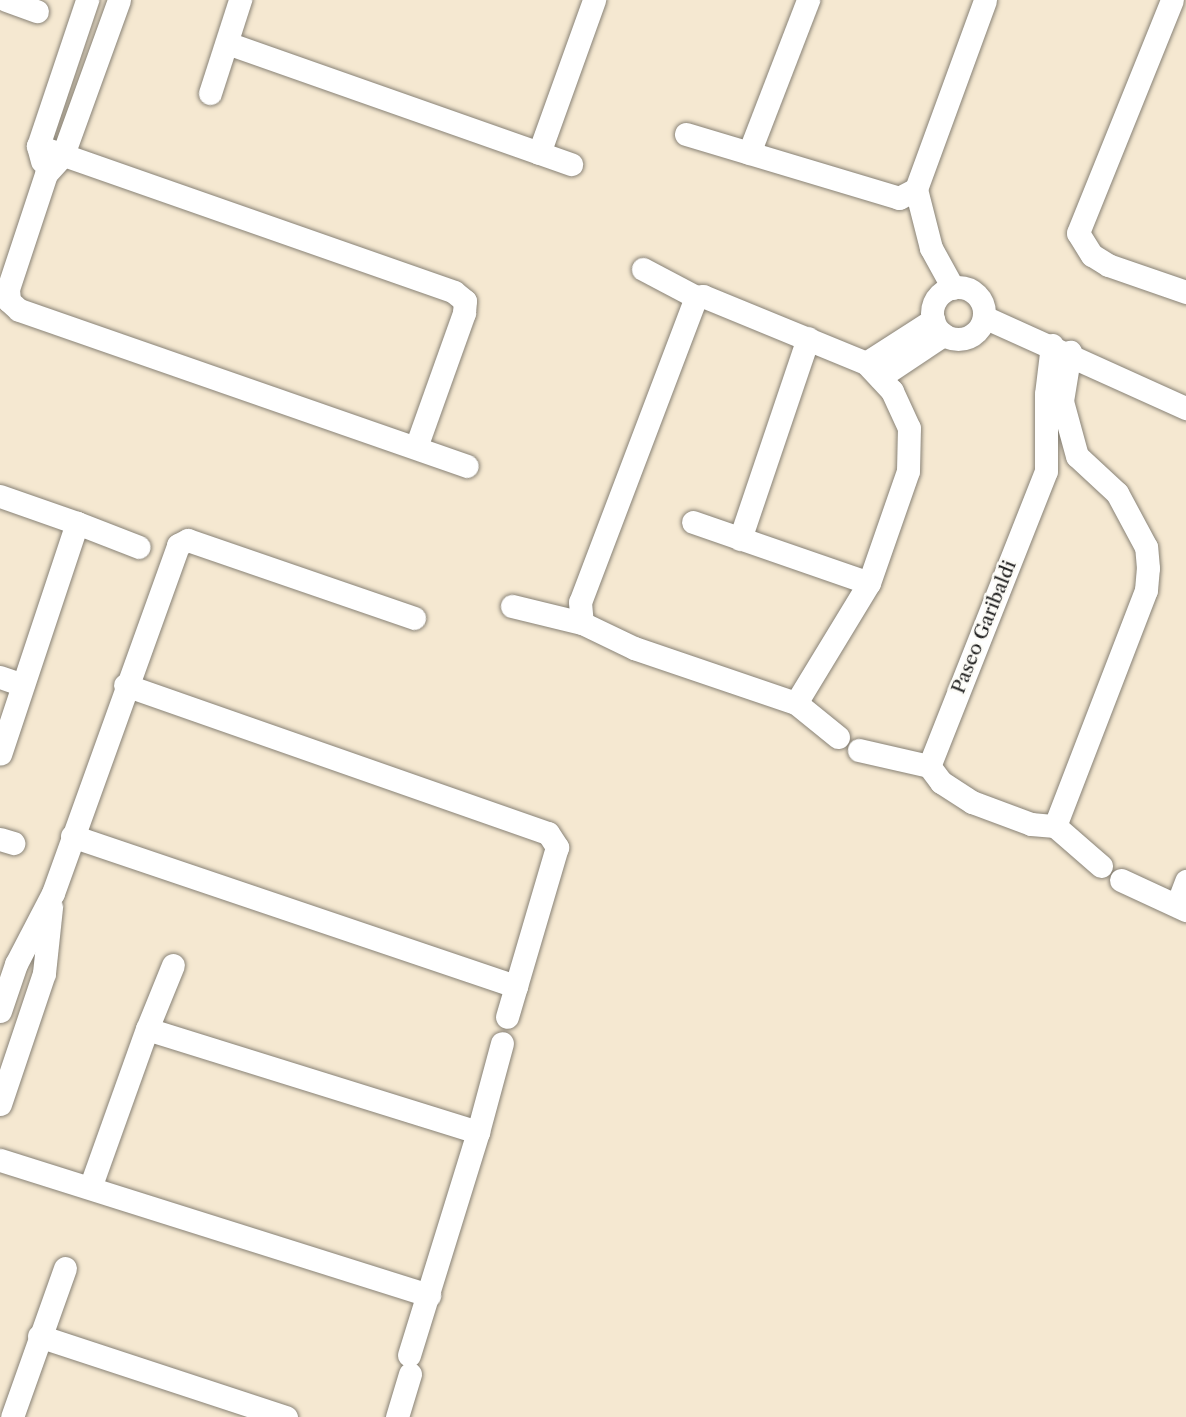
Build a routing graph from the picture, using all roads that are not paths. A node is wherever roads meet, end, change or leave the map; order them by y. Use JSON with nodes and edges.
{"nodes":[{"id":1,"x":6,"y":0,"type":"edge"},
{"id":2,"x":87,"y":0,"type":"edge"},
{"id":3,"x":119,"y":0,"type":"edge"},
{"id":4,"x":240,"y":0,"type":"edge"},
{"id":5,"x":808,"y":0,"type":"edge"},
{"id":6,"x":985,"y":0,"type":"edge"},
{"id":7,"x":1172,"y":0,"type":"edge"},
{"id":8,"x":588,"y":2,"type":"edge"},
{"id":9,"x":37,"y":10,"type":"dead end"},
{"id":10,"x":227,"y":43,"type":"junction"},
{"id":11,"x":211,"y":93,"type":"dead end"},
{"id":12,"x":686,"y":134,"type":"dead end"},
{"id":13,"x":38,"y":146,"type":"junction"},
{"id":14,"x":539,"y":153,"type":"junction"},
{"id":15,"x":750,"y":153,"type":"junction"},
{"id":16,"x":64,"y":155,"type":"junction"},
{"id":17,"x":570,"y":164,"type":"dead end"},
{"id":18,"x":46,"y":174,"type":"junction"},
{"id":19,"x":916,"y":189,"type":"junction"},
{"id":20,"x":643,"y":269,"type":"dead end"},
{"id":21,"x":953,"y":288,"type":"junction"},
{"id":22,"x":1186,"y":292,"type":"edge"},
{"id":23,"x":696,"y":297,"type":"junction"},
{"id":24,"x":984,"y":317,"type":"junction"},
{"id":25,"x":938,"y":327,"type":"junction"},
{"id":26,"x":808,"y":338,"type":"junction"},
{"id":27,"x":1061,"y":349,"type":"junction"},
{"id":28,"x":873,"y":370,"type":"junction"},
{"id":29,"x":1186,"y":408,"type":"edge"},
{"id":30,"x":416,"y":447,"type":"junction"},
{"id":31,"x":1077,"y":456,"type":"junction"},
{"id":32,"x":467,"y":466,"type":"dead end"},
{"id":33,"x":1046,"y":471,"type":"junction"},
{"id":34,"x":0,"y":496,"type":"edge"},
{"id":35,"x":693,"y":522,"type":"dead end"},
{"id":36,"x":77,"y":523,"type":"junction"},
{"id":37,"x":740,"y":539,"type":"junction"},
{"id":38,"x":139,"y":547,"type":"dead end"},
{"id":39,"x":869,"y":583,"type":"junction"},
{"id":40,"x":512,"y":606,"type":"dead end"},
{"id":41,"x":414,"y":618,"type":"dead end"},
{"id":42,"x":582,"y":623,"type":"junction"},
{"id":43,"x":0,"y":677,"type":"edge"},
{"id":44,"x":23,"y":685,"type":"junction"},
{"id":45,"x":125,"y":685,"type":"junction"},
{"id":46,"x":796,"y":703,"type":"junction"},
{"id":47,"x":838,"y":737,"type":"dead end"},
{"id":48,"x":859,"y":750,"type":"dead end"},
{"id":49,"x":0,"y":754,"type":"edge"},
{"id":50,"x":929,"y":766,"type":"junction"},
{"id":51,"x":1055,"y":826,"type":"junction"},
{"id":52,"x":72,"y":836,"type":"junction"},
{"id":53,"x":1101,"y":866,"type":"dead end"},
{"id":54,"x":1121,"y":880,"type":"dead end"},
{"id":55,"x":1186,"y":881,"type":"edge"},
{"id":56,"x":53,"y":893,"type":"junction"},
{"id":57,"x":1182,"y":907,"type":"edge"},
{"id":58,"x":8,"y":961,"type":"edge"},
{"id":59,"x":173,"y":965,"type":"dead end"},
{"id":60,"x":44,"y":973,"type":"junction"},
{"id":61,"x":516,"y":986,"type":"junction"},
{"id":62,"x":0,"y":1010,"type":"edge"},
{"id":63,"x":507,"y":1017,"type":"dead end"},
{"id":64,"x":147,"y":1029,"type":"junction"},
{"id":65,"x":502,"y":1043,"type":"dead end"},
{"id":66,"x":0,"y":1104,"type":"edge"},
{"id":67,"x":478,"y":1132,"type":"junction"},
{"id":68,"x":0,"y":1160,"type":"edge"},
{"id":69,"x":91,"y":1185,"type":"junction"},
{"id":70,"x":65,"y":1268,"type":"dead end"},
{"id":71,"x":429,"y":1295,"type":"junction"},
{"id":72,"x":39,"y":1336,"type":"junction"},
{"id":73,"x":12,"y":1417,"type":"edge"},
{"id":74,"x":286,"y":1417,"type":"edge"},
{"id":75,"x":397,"y":1417,"type":"edge"}],
"edges":[{"from":1,"to":9,"type":"street"},
{"from":2,"to":13,"type":"street"},
{"from":3,"to":16,"type":"street"},
{"from":4,"to":10,"type":"street"},
{"from":5,"to":15,"type":"street"},
{"from":6,"to":19,"type":"street"},
{"from":7,"to":22,"type":"street"},
{"from":8,"to":14,"type":"street"},
{"from":10,"to":11,"type":"street"},
{"from":10,"to":14,"type":"street"},
{"from":12,"to":15,"type":"street"},
{"from":13,"to":16,"type":"street"},
{"from":13,"to":18,"type":"street"},
{"from":14,"to":17,"type":"street"},
{"from":15,"to":19,"type":"street"},
{"from":16,"to":18,"type":"street"},
{"from":16,"to":30,"type":"street"},
{"from":18,"to":30,"type":"street"},
{"from":19,"to":21,"type":"street"},
{"from":20,"to":23,"type":"street"},
{"from":21,"to":24,"type":"street"},
{"from":21,"to":25,"type":"street"},
{"from":23,"to":26,"type":"street"},
{"from":23,"to":42,"type":"street"},
{"from":24,"to":25,"type":"street"},
{"from":24,"to":27,"type":"street"},
{"from":25,"to":28,"type":"street"},
{"from":26,"to":28,"type":"street"},
{"from":26,"to":37,"type":"street"},
{"from":27,"to":29,"type":"street"},
{"from":27,"to":31,"type":"street"},
{"from":27,"to":33,"type":"street","name":"Paseo Garibaldi"},
{"from":28,"to":39,"type":"street"},
{"from":30,"to":32,"type":"street"},
{"from":31,"to":33,"type":"street"},
{"from":31,"to":51,"type":"street"},
{"from":33,"to":50,"type":"street","name":"Paseo Garibaldi"},
{"from":34,"to":36,"type":"street"},
{"from":35,"to":37,"type":"street"},
{"from":36,"to":38,"type":"street"},
{"from":36,"to":44,"type":"street"},
{"from":37,"to":39,"type":"street"},
{"from":39,"to":46,"type":"street"},
{"from":40,"to":42,"type":"street"},
{"from":41,"to":45,"type":"street"},
{"from":42,"to":46,"type":"street"},
{"from":43,"to":44,"type":"street"},
{"from":44,"to":49,"type":"street"},
{"from":45,"to":52,"type":"street"},
{"from":45,"to":61,"type":"street"},
{"from":46,"to":47,"type":"street"},
{"from":48,"to":50,"type":"street"},
{"from":50,"to":51,"type":"street"},
{"from":51,"to":53,"type":"street"},
{"from":52,"to":56,"type":"street"},
{"from":52,"to":61,"type":"street"},
{"from":54,"to":57,"type":"street"},
{"from":55,"to":57,"type":"street"},
{"from":56,"to":58,"type":"street"},
{"from":56,"to":60,"type":"street"},
{"from":58,"to":60,"type":"street"},
{"from":58,"to":62,"type":"street"},
{"from":59,"to":64,"type":"street"},
{"from":60,"to":66,"type":"street"},
{"from":61,"to":63,"type":"street"},
{"from":64,"to":67,"type":"street"},
{"from":64,"to":69,"type":"street"},
{"from":65,"to":67,"type":"street"},
{"from":67,"to":71,"type":"street"},
{"from":68,"to":69,"type":"street"},
{"from":69,"to":71,"type":"street"},
{"from":70,"to":72,"type":"street"},
{"from":71,"to":75,"type":"street"},
{"from":72,"to":73,"type":"street"},
{"from":72,"to":74,"type":"street"}]}
